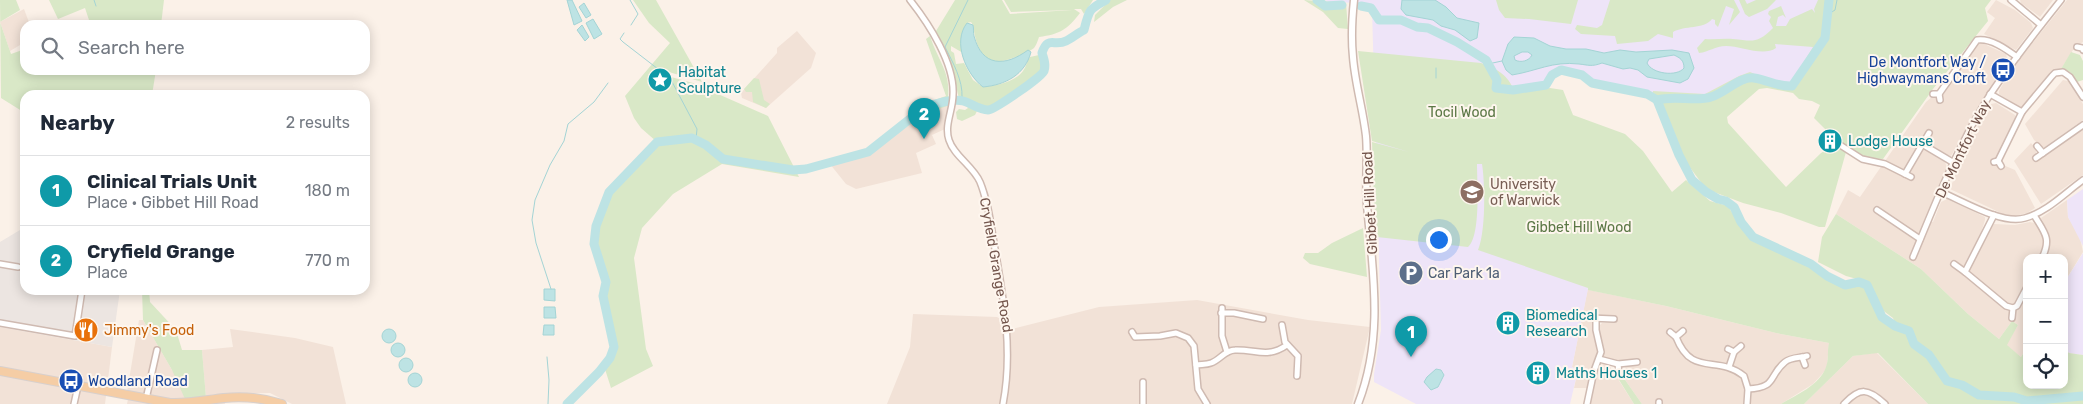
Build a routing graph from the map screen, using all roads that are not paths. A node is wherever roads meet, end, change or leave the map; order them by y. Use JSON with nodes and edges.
{"nodes":[{"id":1,"x":910,"y":0,"type":"edge"},
{"id":2,"x":1354,"y":0,"type":"edge"},
{"id":3,"x":2060,"y":0,"type":"edge"},
{"id":4,"x":2014,"y":1,"type":"edge"},
{"id":5,"x":2041,"y":25,"type":"junction"},
{"id":6,"x":2017,"y":57,"type":"junction"},
{"id":7,"x":1990,"y":94,"type":"junction"},
{"id":8,"x":1937,"y":96,"type":"dead end"},
{"id":9,"x":2083,"y":97,"type":"edge"},
{"id":10,"x":2022,"y":112,"type":"junction"},
{"id":11,"x":2083,"y":125,"type":"edge"},
{"id":12,"x":1930,"y":131,"type":"dead end"},
{"id":13,"x":1828,"y":134,"type":"dead end"},
{"id":14,"x":1922,"y":144,"type":"junction"},
{"id":15,"x":2037,"y":146,"type":"dead end"},
{"id":16,"x":2043,"y":153,"type":"junction"},
{"id":17,"x":2036,"y":158,"type":"dead end"},
{"id":18,"x":1954,"y":163,"type":"junction"},
{"id":19,"x":1998,"y":163,"type":"dead end"},
{"id":20,"x":1905,"y":174,"type":"junction"},
{"id":21,"x":1911,"y":178,"type":"dead end"},
{"id":22,"x":2083,"y":180,"type":"edge"},
{"id":23,"x":1941,"y":192,"type":"junction"},
{"id":24,"x":1876,"y":209,"type":"dead end"},
{"id":25,"x":1994,"y":215,"type":"junction"},
{"id":26,"x":2034,"y":215,"type":"junction"},
{"id":27,"x":1920,"y":239,"type":"junction"},
{"id":28,"x":2044,"y":254,"type":"edge"},
{"id":29,"x":1913,"y":257,"type":"dead end"},
{"id":30,"x":0,"y":264,"type":"edge"},
{"id":31,"x":1954,"y":264,"type":"dead end"},
{"id":32,"x":18,"y":267,"type":"dead end"},
{"id":33,"x":1965,"y":272,"type":"junction"},
{"id":34,"x":81,"y":295,"type":"edge"},
{"id":35,"x":2023,"y":295,"type":"edge"},
{"id":36,"x":2013,"y":308,"type":"junction"},
{"id":37,"x":1590,"y":318,"type":"dead end"},
{"id":38,"x":1596,"y":318,"type":"junction"},
{"id":39,"x":2012,"y":318,"type":"dead end"},
{"id":40,"x":1263,"y":319,"type":"dead end"},
{"id":41,"x":1614,"y":319,"type":"dead end"},
{"id":42,"x":0,"y":323,"type":"edge"},
{"id":43,"x":1282,"y":325,"type":"dead end"},
{"id":44,"x":1670,"y":332,"type":"dead end"},
{"id":45,"x":1683,"y":332,"type":"dead end"},
{"id":46,"x":1133,"y":337,"type":"dead end"},
{"id":47,"x":1676,"y":337,"type":"junction"},
{"id":48,"x":1287,"y":345,"type":"junction"},
{"id":49,"x":1742,"y":346,"type":"dead end"},
{"id":50,"x":1728,"y":349,"type":"dead end"},
{"id":51,"x":157,"y":350,"type":"dead end"},
{"id":52,"x":1227,"y":352,"type":"junction"},
{"id":53,"x":1734,"y":352,"type":"junction"},
{"id":54,"x":1600,"y":359,"type":"junction"},
{"id":55,"x":1637,"y":362,"type":"dead end"},
{"id":56,"x":1618,"y":364,"type":"junction"},
{"id":57,"x":1196,"y":365,"type":"junction"},
{"id":58,"x":1805,"y":365,"type":"dead end"},
{"id":59,"x":1729,"y":367,"type":"junction"},
{"id":60,"x":0,"y":371,"type":"edge"},
{"id":61,"x":1619,"y":373,"type":"dead end"},
{"id":62,"x":1296,"y":376,"type":"dead end"},
{"id":63,"x":1143,"y":382,"type":"dead end"},
{"id":64,"x":78,"y":386,"type":"junction"},
{"id":65,"x":1748,"y":389,"type":"junction"},
{"id":66,"x":146,"y":399,"type":"junction"},
{"id":67,"x":129,"y":400,"type":"edge"},
{"id":68,"x":74,"y":404,"type":"edge"},
{"id":69,"x":188,"y":404,"type":"edge"},
{"id":70,"x":282,"y":404,"type":"edge"},
{"id":71,"x":1003,"y":404,"type":"edge"},
{"id":72,"x":1143,"y":404,"type":"edge"},
{"id":73,"x":1207,"y":404,"type":"edge"},
{"id":74,"x":1358,"y":404,"type":"edge"},
{"id":75,"x":1587,"y":404,"type":"edge"},
{"id":76,"x":1747,"y":404,"type":"edge"},
{"id":77,"x":1844,"y":404,"type":"edge"},
{"id":78,"x":1885,"y":404,"type":"edge"}],
"edges":[{"from":1,"to":71,"type":"street","name":"Cryfield Grange Road"},
{"from":2,"to":74,"type":"street","name":"Gibbet Hill Road"},
{"from":3,"to":5,"type":"street","name":"De Montfort Way"},
{"from":4,"to":5,"type":"street"},
{"from":5,"to":6,"type":"street","name":"De Montfort Way"},
{"from":6,"to":7,"type":"street","name":"De Montfort Way"},
{"from":6,"to":8,"type":"street"},
{"from":7,"to":10,"type":"street"},
{"from":7,"to":18,"type":"street","name":"De Montfort Way"},
{"from":9,"to":10,"type":"street"},
{"from":10,"to":19,"type":"street"},
{"from":11,"to":16,"type":"street"},
{"from":12,"to":14,"type":"street"},
{"from":13,"to":20,"type":"street"},
{"from":14,"to":18,"type":"street"},
{"from":14,"to":20,"type":"street"},
{"from":15,"to":16,"type":"street"},
{"from":16,"to":17,"type":"street"},
{"from":18,"to":23,"type":"street","name":"De Montfort Way"},
{"from":20,"to":21,"type":"street"},
{"from":22,"to":26,"type":"street"},
{"from":23,"to":25,"type":"street"},
{"from":23,"to":27,"type":"street","name":"De Montfort Way"},
{"from":24,"to":27,"type":"street"},
{"from":25,"to":26,"type":"street"},
{"from":25,"to":33,"type":"street"},
{"from":26,"to":28,"type":"street"},
{"from":27,"to":29,"type":"street","name":"De Montfort Way"},
{"from":30,"to":32,"type":"street"},
{"from":31,"to":33,"type":"street"},
{"from":33,"to":36,"type":"street"},
{"from":34,"to":42,"type":"street"},
{"from":35,"to":36,"type":"street"},
{"from":36,"to":39,"type":"street"},
{"from":37,"to":38,"type":"street"},
{"from":38,"to":41,"type":"street"},
{"from":38,"to":54,"type":"street"},
{"from":40,"to":52,"type":"street"},
{"from":43,"to":48,"type":"street"},
{"from":44,"to":47,"type":"street"},
{"from":45,"to":47,"type":"street"},
{"from":46,"to":57,"type":"street"},
{"from":47,"to":59,"type":"street"},
{"from":48,"to":52,"type":"street"},
{"from":48,"to":62,"type":"street"},
{"from":49,"to":53,"type":"street"},
{"from":50,"to":53,"type":"street"},
{"from":51,"to":66,"type":"street"},
{"from":52,"to":57,"type":"street"},
{"from":53,"to":59,"type":"street"},
{"from":54,"to":56,"type":"street"},
{"from":54,"to":75,"type":"street"},
{"from":55,"to":56,"type":"street"},
{"from":56,"to":61,"type":"street"},
{"from":57,"to":73,"type":"street"},
{"from":58,"to":65,"type":"street"},
{"from":59,"to":65,"type":"street"},
{"from":60,"to":64,"type":"main road"},
{"from":63,"to":72,"type":"street"},
{"from":64,"to":67,"type":"main road"},
{"from":64,"to":68,"type":"street"},
{"from":65,"to":76,"type":"street"},
{"from":66,"to":67,"type":"main road"},
{"from":66,"to":69,"type":"main road"},
{"from":69,"to":70,"type":"main road"},
{"from":77,"to":78,"type":"street"}]}
